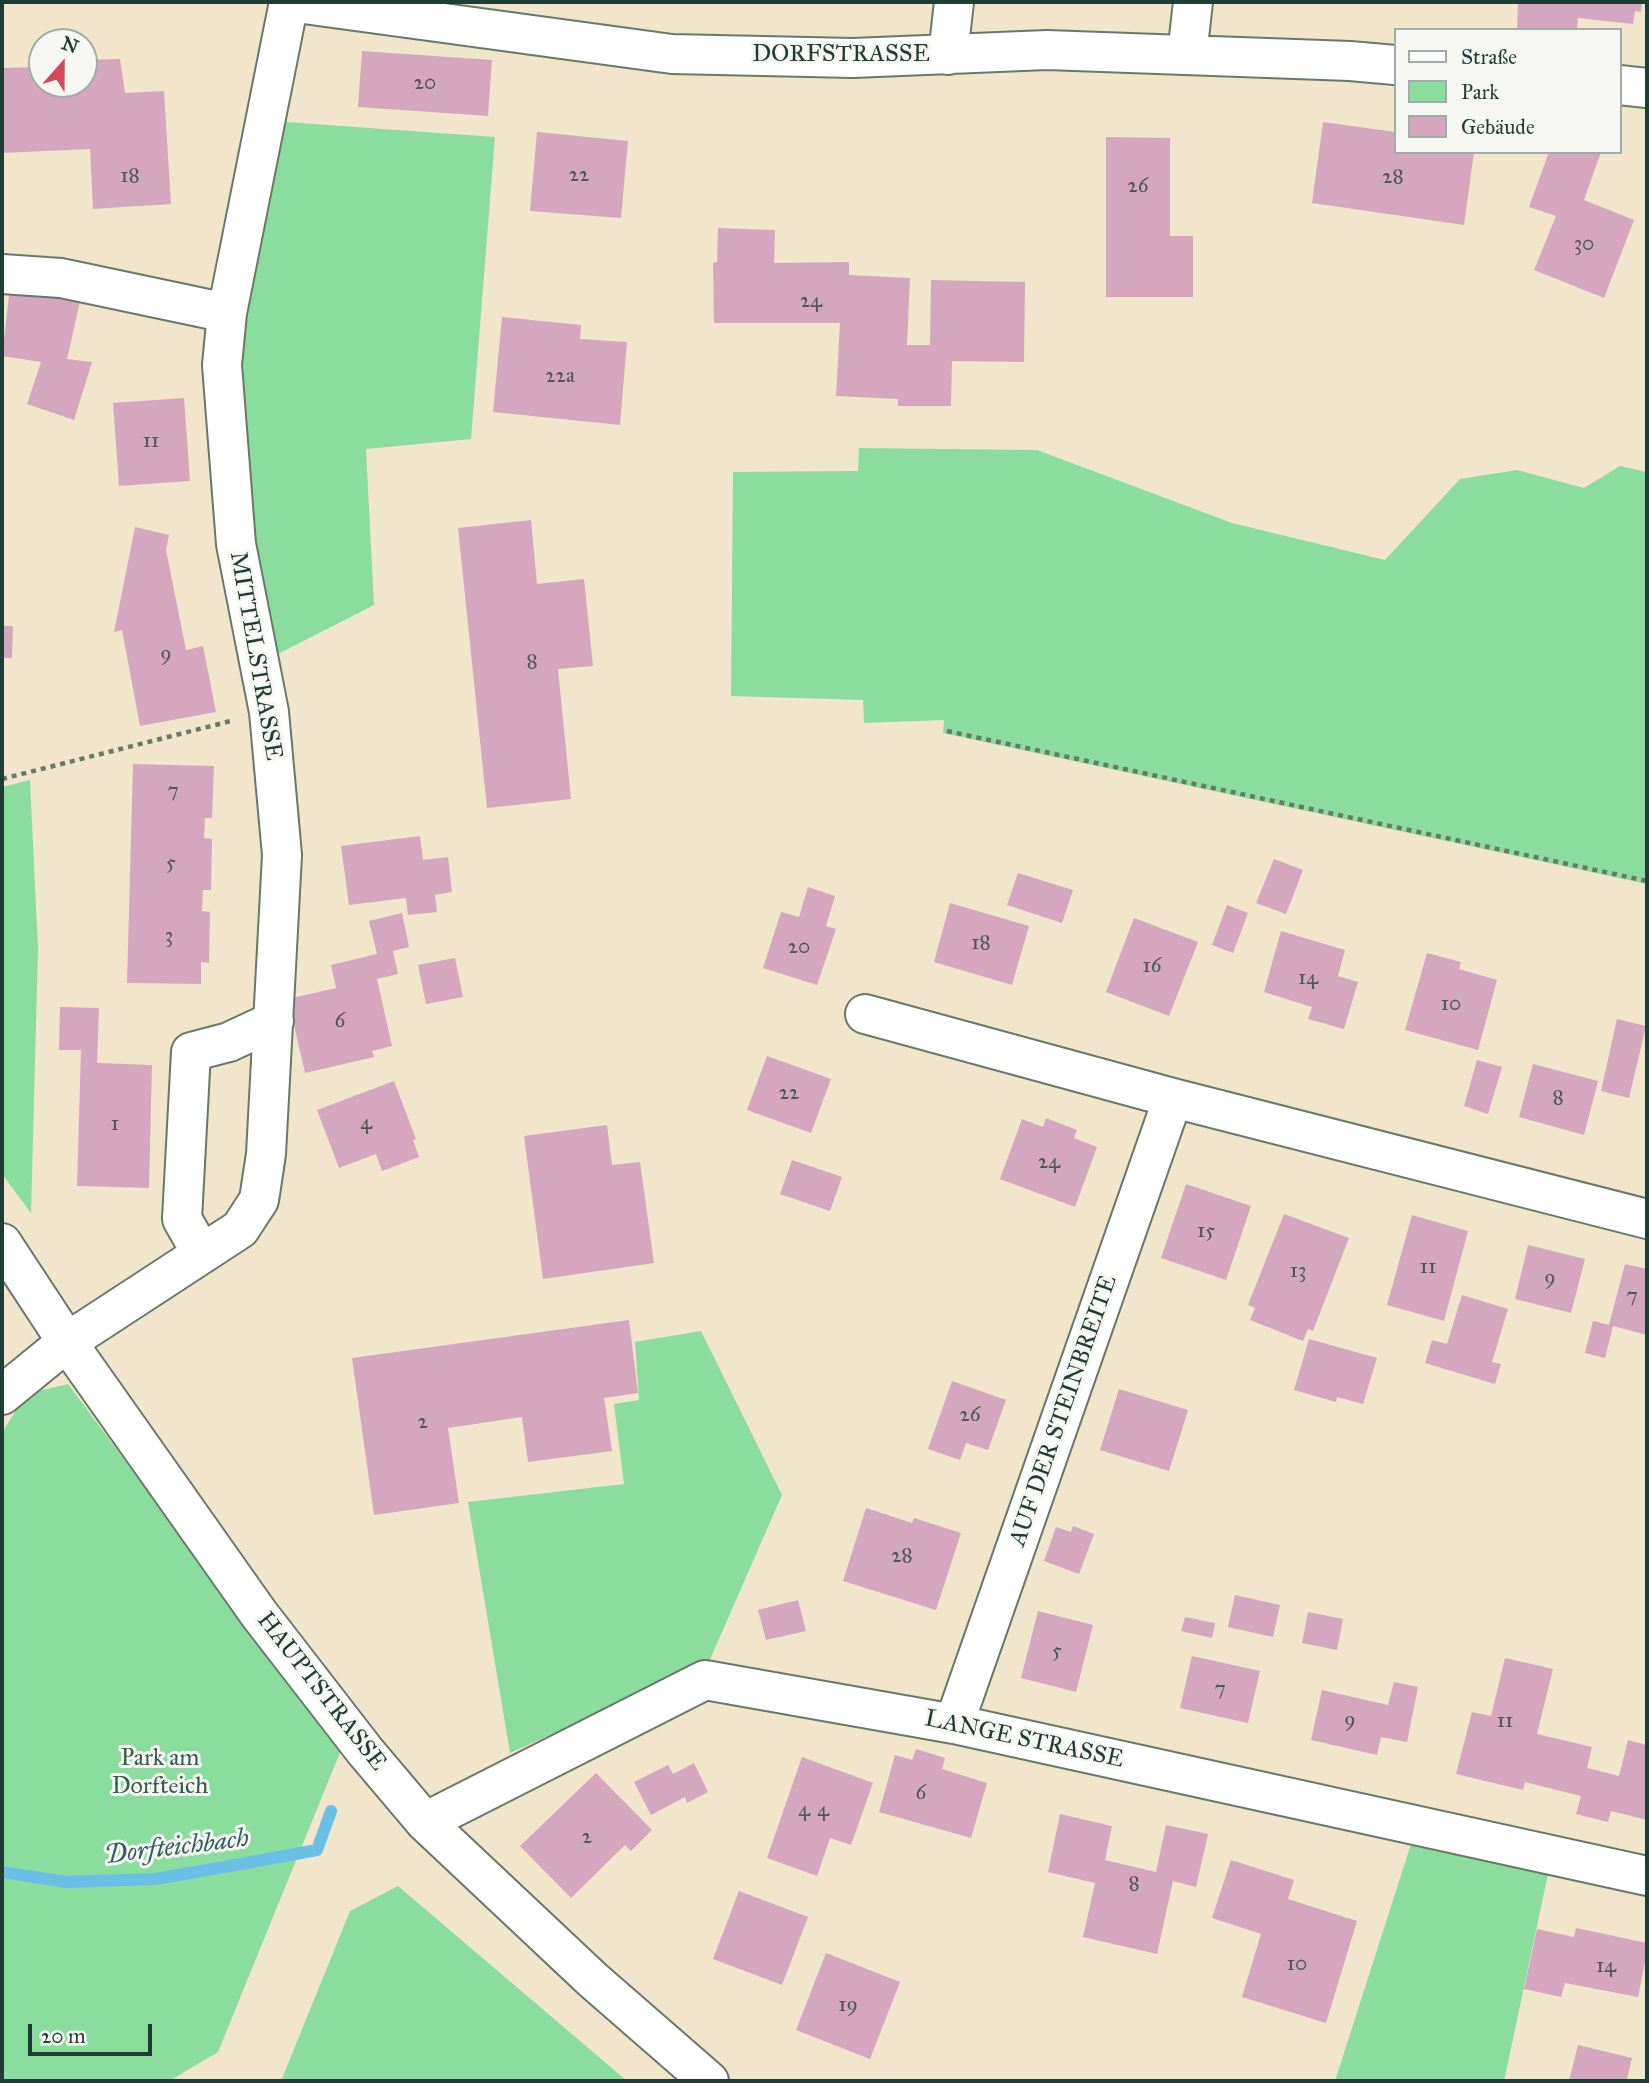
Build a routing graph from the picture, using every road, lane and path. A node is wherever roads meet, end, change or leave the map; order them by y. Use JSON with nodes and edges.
{"nodes":[{"id":1,"x":289,"y":2,"type":"edge"},
{"id":2,"x":954,"y":2,"type":"edge"},
{"id":3,"x":1193,"y":2,"type":"edge"},
{"id":4,"x":367,"y":8,"type":"edge"},
{"id":5,"x":948,"y":55,"type":"junction"},
{"id":6,"x":1187,"y":55,"type":"junction"},
{"id":7,"x":1394,"y":65,"type":"edge"},
{"id":8,"x":1621,"y":85,"type":"edge"},
{"id":9,"x":1647,"y":88,"type":"edge"},
{"id":10,"x":2,"y":274,"type":"edge"},
{"id":11,"x":227,"y":313,"type":"junction"},
{"id":12,"x":269,"y":712,"type":"junction"},
{"id":13,"x":947,"y":731,"type":"dead end"},
{"id":14,"x":2,"y":779,"type":"edge"},
{"id":15,"x":1647,"y":881,"type":"edge"},
{"id":16,"x":864,"y":1014,"type":"dead end"},
{"id":17,"x":274,"y":1021,"type":"junction"},
{"id":18,"x":1174,"y":1098,"type":"junction"},
{"id":19,"x":1647,"y":1219,"type":"edge"},
{"id":20,"x":2,"y":1243,"type":"edge"},
{"id":21,"x":202,"y":1254,"type":"junction"},
{"id":22,"x":67,"y":1342,"type":"junction"},
{"id":23,"x":2,"y":1395,"type":"edge"},
{"id":24,"x":954,"y":1724,"type":"junction"},
{"id":25,"x":425,"y":1822,"type":"junction"},
{"id":26,"x":1647,"y":1876,"type":"edge"},
{"id":27,"x":709,"y":2081,"type":"edge"}],
"edges":[{"from":1,"to":4,"type":"street","name":"DORFSTRASSE"},
{"from":1,"to":11,"type":"street","name":"MITTELSTRASSE"},
{"from":2,"to":5,"type":"street"},
{"from":3,"to":6,"type":"street"},
{"from":4,"to":5,"type":"street","name":"DORFSTRASSE"},
{"from":5,"to":6,"type":"street","name":"DORFSTRASSE"},
{"from":6,"to":7,"type":"street","name":"DORFSTRASSE"},
{"from":8,"to":9,"type":"street"},
{"from":10,"to":11,"type":"street"},
{"from":11,"to":12,"type":"street","name":"MITTELSTRASSE"},
{"from":12,"to":14,"type":"path"},
{"from":12,"to":17,"type":"street","name":"MITTELSTRASSE"},
{"from":13,"to":15,"type":"path"},
{"from":16,"to":18,"type":"street"},
{"from":17,"to":21,"type":"street","name":"MITTELSTRASSE"},
{"from":17,"to":21,"type":"street"},
{"from":18,"to":19,"type":"street"},
{"from":18,"to":24,"type":"street","name":"AUF DER STEINBREITE"},
{"from":20,"to":22,"type":"street","name":"HAUPTSTRASSE"},
{"from":21,"to":22,"type":"street","name":"MITTELSTRASSE"},
{"from":22,"to":23,"type":"street","name":"MITTELSTRASSE"},
{"from":22,"to":25,"type":"street","name":"HAUPTSTRASSE"},
{"from":24,"to":25,"type":"street","name":"LANGE STRASSE"},
{"from":24,"to":26,"type":"street","name":"LANGE STRASSE"},
{"from":25,"to":27,"type":"street","name":"HAUPTSTRASSE"}]}
